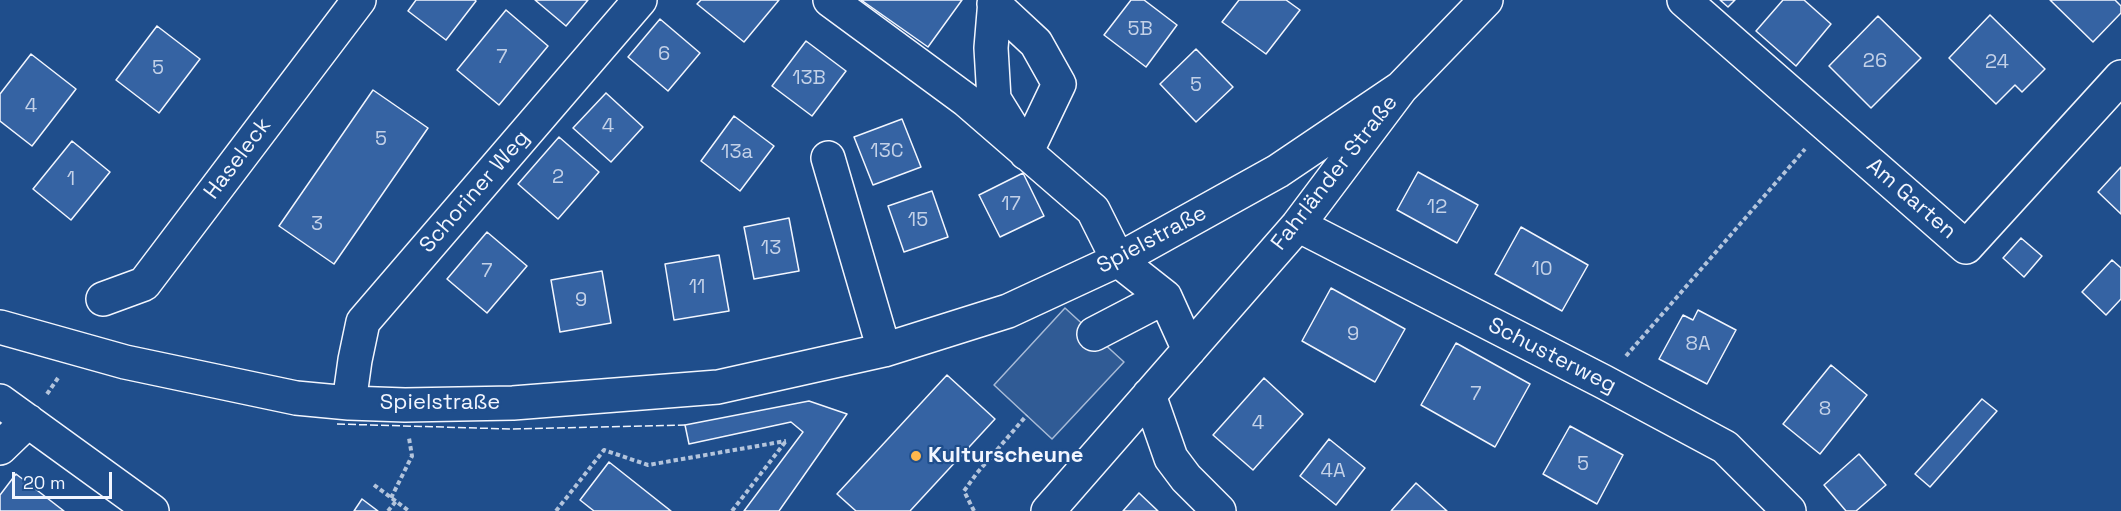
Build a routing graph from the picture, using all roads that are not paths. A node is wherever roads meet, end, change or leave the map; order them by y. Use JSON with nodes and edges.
{"nodes":[{"id":1,"x":358,"y":0,"type":"edge"},
{"id":2,"x":640,"y":0,"type":"edge"},
{"id":3,"x":830,"y":0,"type":"edge"},
{"id":4,"x":1486,"y":0,"type":"edge"},
{"id":5,"x":1684,"y":0,"type":"edge"},
{"id":6,"x":994,"y":2,"type":"edge"},
{"id":7,"x":2121,"y":77,"type":"edge"},
{"id":8,"x":1401,"y":88,"type":"junction"},
{"id":9,"x":1026,"y":153,"type":"junction"},
{"id":10,"x":828,"y":158,"type":"dead end"},
{"id":11,"x":1298,"y":225,"type":"junction"},
{"id":12,"x":1118,"y":260,"type":"junction"},
{"id":13,"x":1165,"y":297,"type":"junction"},
{"id":14,"x":103,"y":299,"type":"dead end"},
{"id":15,"x":0,"y":327,"type":"edge"},
{"id":16,"x":1094,"y":334,"type":"dead end"},
{"id":17,"x":884,"y":350,"type":"junction"},
{"id":18,"x":1189,"y":350,"type":"junction"},
{"id":19,"x":1149,"y":395,"type":"junction"},
{"id":20,"x":0,"y":401,"type":"edge"},
{"id":21,"x":349,"y":403,"type":"junction"},
{"id":22,"x":28,"y":421,"type":"junction"},
{"id":23,"x":0,"y":448,"type":"edge"},
{"id":24,"x":152,"y":511,"type":"edge"},
{"id":25,"x":1048,"y":511,"type":"edge"},
{"id":26,"x":1219,"y":511,"type":"edge"},
{"id":27,"x":1789,"y":511,"type":"edge"}],
"edges":[{"from":1,"to":14,"type":"street","name":"Haseleck"},
{"from":2,"to":21,"type":"street","name":"Schoriner Weg"},
{"from":3,"to":9,"type":"street"},
{"from":4,"to":8,"type":"street","name":"Fahrländer Straße"},
{"from":5,"to":7,"type":"street","name":"Am Garten"},
{"from":6,"to":9,"type":"street"},
{"from":6,"to":9,"type":"street"},
{"from":8,"to":11,"type":"street","name":"Fahrländer Straße"},
{"from":8,"to":12,"type":"street","name":"Spielstraße"},
{"from":9,"to":12,"type":"street"},
{"from":10,"to":17,"type":"street"},
{"from":11,"to":18,"type":"street","name":"Fahrländer Straße"},
{"from":11,"to":27,"type":"street","name":"Schusterweg"},
{"from":12,"to":13,"type":"street"},
{"from":12,"to":17,"type":"street","name":"Spielstraße"},
{"from":13,"to":16,"type":"street"},
{"from":13,"to":18,"type":"street"},
{"from":15,"to":21,"type":"street","name":"Spielstraße"},
{"from":17,"to":21,"type":"street","name":"Spielstraße"},
{"from":18,"to":19,"type":"street","name":"Fahrländer Straße"},
{"from":19,"to":25,"type":"street","name":"Fahrländer Straße"},
{"from":19,"to":26,"type":"street"},
{"from":20,"to":22,"type":"street"},
{"from":22,"to":23,"type":"street"},
{"from":22,"to":24,"type":"street"}]}
